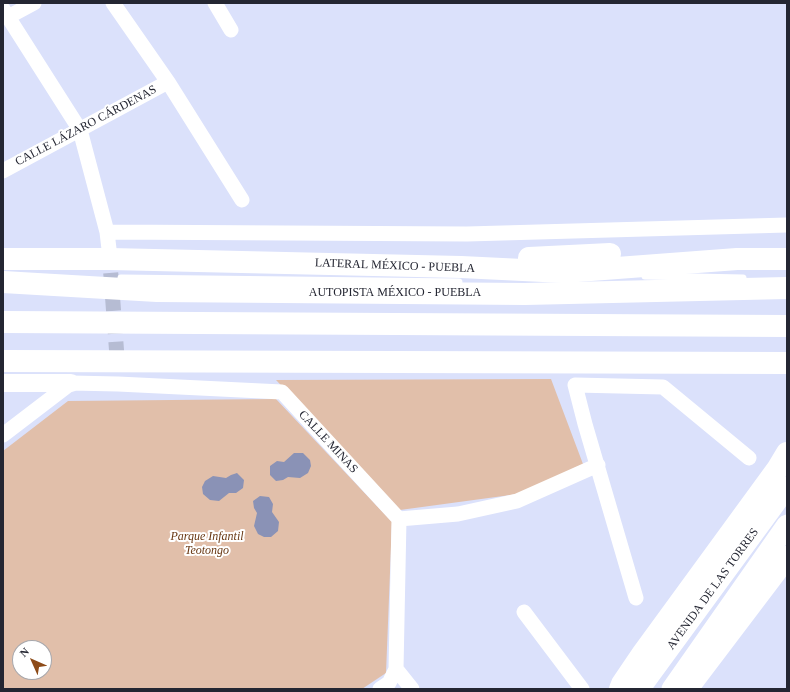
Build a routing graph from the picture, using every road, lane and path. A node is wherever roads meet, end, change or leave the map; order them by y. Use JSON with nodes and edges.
{"nodes":[{"id":1,"x":34,"y":3,"type":"edge"},
{"id":2,"x":113,"y":3,"type":"edge"},
{"id":3,"x":215,"y":3,"type":"edge"},
{"id":4,"x":6,"y":13,"type":"edge"},
{"id":5,"x":231,"y":30,"type":"dead end"},
{"id":6,"x":168,"y":82,"type":"junction"},
{"id":7,"x":80,"y":130,"type":"junction"},
{"id":8,"x":3,"y":171,"type":"edge"},
{"id":9,"x":242,"y":200,"type":"dead end"},
{"id":10,"x":787,"y":224,"type":"edge"},
{"id":11,"x":106,"y":232,"type":"junction"},
{"id":12,"x":787,"y":245,"type":"edge"},
{"id":13,"x":109,"y":249,"type":"tunnel mouth"},
{"id":14,"x":3,"y":259,"type":"edge"},
{"id":15,"x":787,"y":259,"type":"edge"},
{"id":16,"x":410,"y":274,"type":"dead end"},
{"id":17,"x":426,"y":274,"type":"dead end"},
{"id":18,"x":455,"y":275,"type":"junction"},
{"id":19,"x":620,"y":276,"type":"dead end"},
{"id":20,"x":636,"y":276,"type":"dead end"},
{"id":21,"x":3,"y":277,"type":"edge"},
{"id":22,"x":59,"y":278,"type":"dead end"},
{"id":23,"x":114,"y":278,"type":"dead end"},
{"id":24,"x":747,"y":279,"type":"dead end"},
{"id":25,"x":3,"y":282,"type":"edge"},
{"id":26,"x":606,"y":284,"type":"dead end"},
{"id":27,"x":787,"y":288,"type":"edge"},
{"id":28,"x":3,"y":322,"type":"edge"},
{"id":29,"x":787,"y":326,"type":"edge"},
{"id":30,"x":3,"y":361,"type":"edge"},
{"id":31,"x":787,"y":363,"type":"edge"},
{"id":32,"x":3,"y":383,"type":"edge"},
{"id":33,"x":71,"y":383,"type":"junction"},
{"id":34,"x":3,"y":435,"type":"edge"},
{"id":35,"x":787,"y":453,"type":"edge"},
{"id":36,"x":749,"y":458,"type":"dead end"},
{"id":37,"x":598,"y":464,"type":"junction"},
{"id":38,"x":787,"y":487,"type":"edge"},
{"id":39,"x":399,"y":519,"type":"junction"},
{"id":40,"x":787,"y":525,"type":"edge"},
{"id":41,"x":787,"y":557,"type":"edge"},
{"id":42,"x":636,"y":598,"type":"dead end"},
{"id":43,"x":524,"y":612,"type":"dead end"},
{"id":44,"x":396,"y":669,"type":"junction"},
{"id":45,"x":380,"y":689,"type":"edge"},
{"id":46,"x":412,"y":689,"type":"edge"},
{"id":47,"x":582,"y":689,"type":"edge"},
{"id":48,"x":620,"y":689,"type":"edge"},
{"id":49,"x":637,"y":689,"type":"edge"},
{"id":50,"x":672,"y":689,"type":"edge"},
{"id":51,"x":687,"y":689,"type":"edge"}],
"edges":[{"from":1,"to":4,"type":"street"},
{"from":2,"to":6,"type":"street"},
{"from":3,"to":5,"type":"street"},
{"from":4,"to":7,"type":"street"},
{"from":6,"to":7,"type":"street","name":"CALLE LÁZARO CÁRDENAS"},
{"from":6,"to":9,"type":"street"},
{"from":7,"to":8,"type":"street","name":"CALLE LÁZARO CÁRDENAS"},
{"from":7,"to":11,"type":"street"},
{"from":10,"to":11,"type":"street"},
{"from":11,"to":13,"type":"street"},
{"from":12,"to":18,"type":"main road"},
{"from":14,"to":18,"type":"main road","name":"LATERAL MÉXICO - PUEBLA"},
{"from":15,"to":18,"type":"main road","name":"LATERAL MÉXICO - PUEBLA"},
{"from":16,"to":17,"type":"lane"},
{"from":18,"to":19,"type":"lane"},
{"from":18,"to":23,"type":"lane"},
{"from":20,"to":24,"type":"lane"},
{"from":21,"to":22,"type":"lane"},
{"from":25,"to":27,"type":"main road","name":"AUTOPISTA MÉXICO - PUEBLA"},
{"from":26,"to":27,"type":"lane"},
{"from":28,"to":29,"type":"main road"},
{"from":30,"to":31,"type":"main road"},
{"from":32,"to":33,"type":"street"},
{"from":33,"to":34,"type":"street"},
{"from":33,"to":39,"type":"street","name":"CALLE MINAS"},
{"from":35,"to":48,"type":"main road"},
{"from":36,"to":37,"type":"street"},
{"from":37,"to":39,"type":"street"},
{"from":37,"to":42,"type":"street"},
{"from":38,"to":49,"type":"main road","name":"AVENIDA DE LAS TORRES"},
{"from":39,"to":44,"type":"street"},
{"from":40,"to":50,"type":"main road","name":"AVENIDA DE LAS TORRES"},
{"from":41,"to":51,"type":"main road"},
{"from":43,"to":47,"type":"street"},
{"from":44,"to":45,"type":"street"},
{"from":44,"to":46,"type":"street"}]}
